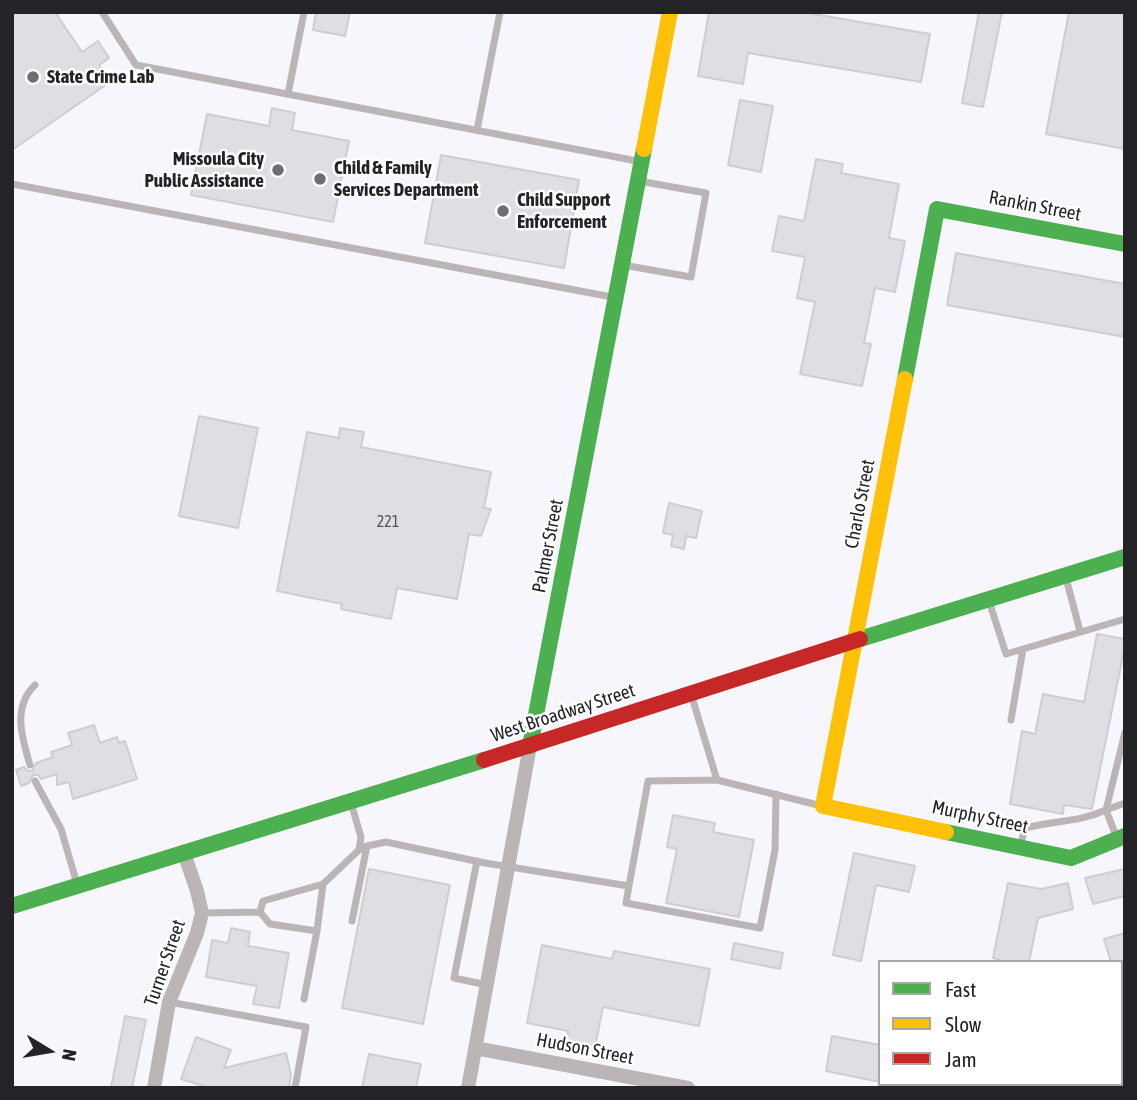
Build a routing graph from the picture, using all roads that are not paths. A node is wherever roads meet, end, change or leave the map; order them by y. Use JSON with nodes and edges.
{"nodes":[{"id":1,"x":102,"y":12,"type":"edge"},
{"id":2,"x":303,"y":12,"type":"edge"},
{"id":3,"x":500,"y":12,"type":"edge"},
{"id":4,"x":670,"y":12,"type":"edge"},
{"id":5,"x":288,"y":94,"type":"junction"},
{"id":6,"x":477,"y":130,"type":"junction"},
{"id":7,"x":642,"y":161,"type":"junction"},
{"id":8,"x":638,"y":181,"type":"junction"},
{"id":9,"x":12,"y":184,"type":"edge"},
{"id":10,"x":937,"y":209,"type":"joint"},
{"id":11,"x":1125,"y":244,"type":"edge"},
{"id":12,"x":622,"y":265,"type":"junction"},
{"id":13,"x":616,"y":298,"type":"junction"},
{"id":14,"x":1125,"y":557,"type":"edge"},
{"id":15,"x":1065,"y":575,"type":"junction"},
{"id":16,"x":989,"y":599,"type":"junction"},
{"id":17,"x":1125,"y":619,"type":"edge"},
{"id":18,"x":1080,"y":631,"type":"junction"},
{"id":19,"x":856,"y":640,"type":"junction"},
{"id":20,"x":1023,"y":649,"type":"junction"},
{"id":21,"x":35,"y":685,"type":"dead end"},
{"id":22,"x":691,"y":694,"type":"junction"},
{"id":23,"x":1011,"y":720,"type":"dead end"},
{"id":24,"x":1125,"y":732,"type":"edge"},
{"id":25,"x":530,"y":746,"type":"junction"},
{"id":26,"x":30,"y":765,"type":"dead end"},
{"id":27,"x":717,"y":780,"type":"junction"},
{"id":28,"x":35,"y":781,"type":"dead end"},
{"id":29,"x":776,"y":794,"type":"junction"},
{"id":30,"x":351,"y":801,"type":"junction"},
{"id":31,"x":1125,"y":803,"type":"edge"},
{"id":32,"x":823,"y":806,"type":"junction"},
{"id":33,"x":1106,"y":810,"type":"junction"},
{"id":34,"x":1121,"y":838,"type":"edge"},
{"id":35,"x":1020,"y":847,"type":"junction"},
{"id":36,"x":363,"y":848,"type":"junction"},
{"id":37,"x":184,"y":853,"type":"junction"},
{"id":38,"x":477,"y":861,"type":"junction"},
{"id":39,"x":509,"y":867,"type":"junction"},
{"id":40,"x":323,"y":884,"type":"junction"},
{"id":41,"x":78,"y":886,"type":"junction"},
{"id":42,"x":629,"y":886,"type":"junction"},
{"id":43,"x":12,"y":906,"type":"edge"},
{"id":44,"x":260,"y":912,"type":"junction"},
{"id":45,"x":202,"y":914,"type":"junction"},
{"id":46,"x":352,"y":921,"type":"dead end"},
{"id":47,"x":317,"y":931,"type":"junction"},
{"id":48,"x":487,"y":985,"type":"junction"},
{"id":49,"x":304,"y":999,"type":"dead end"},
{"id":50,"x":169,"y":1002,"type":"junction"},
{"id":51,"x":475,"y":1048,"type":"junction"},
{"id":52,"x":154,"y":1088,"type":"edge"},
{"id":53,"x":295,"y":1088,"type":"edge"},
{"id":54,"x":468,"y":1088,"type":"edge"},
{"id":55,"x":688,"y":1088,"type":"edge"}],
"edges":[{"from":1,"to":5,"type":"lane"},
{"from":2,"to":5,"type":"lane"},
{"from":3,"to":6,"type":"lane"},
{"from":4,"to":7,"type":"street","name":"Palmer Street"},
{"from":5,"to":6,"type":"lane"},
{"from":6,"to":7,"type":"lane"},
{"from":7,"to":8,"type":"street","name":"Palmer Street"},
{"from":8,"to":12,"type":"street","name":"Palmer Street"},
{"from":8,"to":12,"type":"lane"},
{"from":9,"to":13,"type":"lane"},
{"from":10,"to":11,"type":"street","name":"Rankin Street"},
{"from":10,"to":19,"type":"street","name":"Charlo Street"},
{"from":12,"to":13,"type":"street","name":"Palmer Street"},
{"from":13,"to":25,"type":"street","name":"Palmer Street"},
{"from":14,"to":15,"type":"street","name":"West Broadway Street"},
{"from":15,"to":16,"type":"street","name":"West Broadway Street"},
{"from":15,"to":18,"type":"lane"},
{"from":16,"to":19,"type":"street","name":"West Broadway Street"},
{"from":16,"to":20,"type":"lane"},
{"from":17,"to":18,"type":"lane"},
{"from":18,"to":20,"type":"lane"},
{"from":19,"to":22,"type":"street","name":"West Broadway Street"},
{"from":19,"to":32,"type":"street","name":"Charlo Street"},
{"from":20,"to":23,"type":"lane"},
{"from":21,"to":26,"type":"lane"},
{"from":22,"to":25,"type":"street","name":"West Broadway Street"},
{"from":22,"to":27,"type":"lane"},
{"from":24,"to":33,"type":"lane"},
{"from":25,"to":30,"type":"street","name":"West Broadway Street"},
{"from":25,"to":39,"type":"street","name":"Palmer Street"},
{"from":27,"to":29,"type":"lane"},
{"from":27,"to":42,"type":"lane"},
{"from":28,"to":41,"type":"lane"},
{"from":29,"to":32,"type":"lane"},
{"from":29,"to":42,"type":"lane"},
{"from":30,"to":36,"type":"lane"},
{"from":30,"to":37,"type":"street","name":"West Broadway Street"},
{"from":31,"to":33,"type":"lane"},
{"from":32,"to":35,"type":"street","name":"Murphy Street"},
{"from":33,"to":34,"type":"lane"},
{"from":33,"to":35,"type":"lane"},
{"from":34,"to":35,"type":"street","name":"Murphy Street"},
{"from":36,"to":38,"type":"lane"},
{"from":36,"to":40,"type":"lane"},
{"from":36,"to":46,"type":"lane"},
{"from":37,"to":41,"type":"street","name":"West Broadway Street"},
{"from":37,"to":45,"type":"street","name":"Turner Street"},
{"from":38,"to":39,"type":"lane"},
{"from":38,"to":48,"type":"lane"},
{"from":39,"to":42,"type":"lane"},
{"from":39,"to":48,"type":"street","name":"Palmer Street"},
{"from":40,"to":44,"type":"lane"},
{"from":40,"to":47,"type":"lane"},
{"from":41,"to":43,"type":"street","name":"West Broadway Street"},
{"from":44,"to":45,"type":"lane"},
{"from":44,"to":47,"type":"lane"},
{"from":45,"to":50,"type":"street","name":"Turner Street"},
{"from":47,"to":49,"type":"lane"},
{"from":48,"to":51,"type":"street","name":"Palmer Street"},
{"from":50,"to":52,"type":"street","name":"Turner Street"},
{"from":50,"to":53,"type":"lane"},
{"from":51,"to":54,"type":"street","name":"Palmer Street"},
{"from":51,"to":55,"type":"street","name":"Hudson Street"}]}
